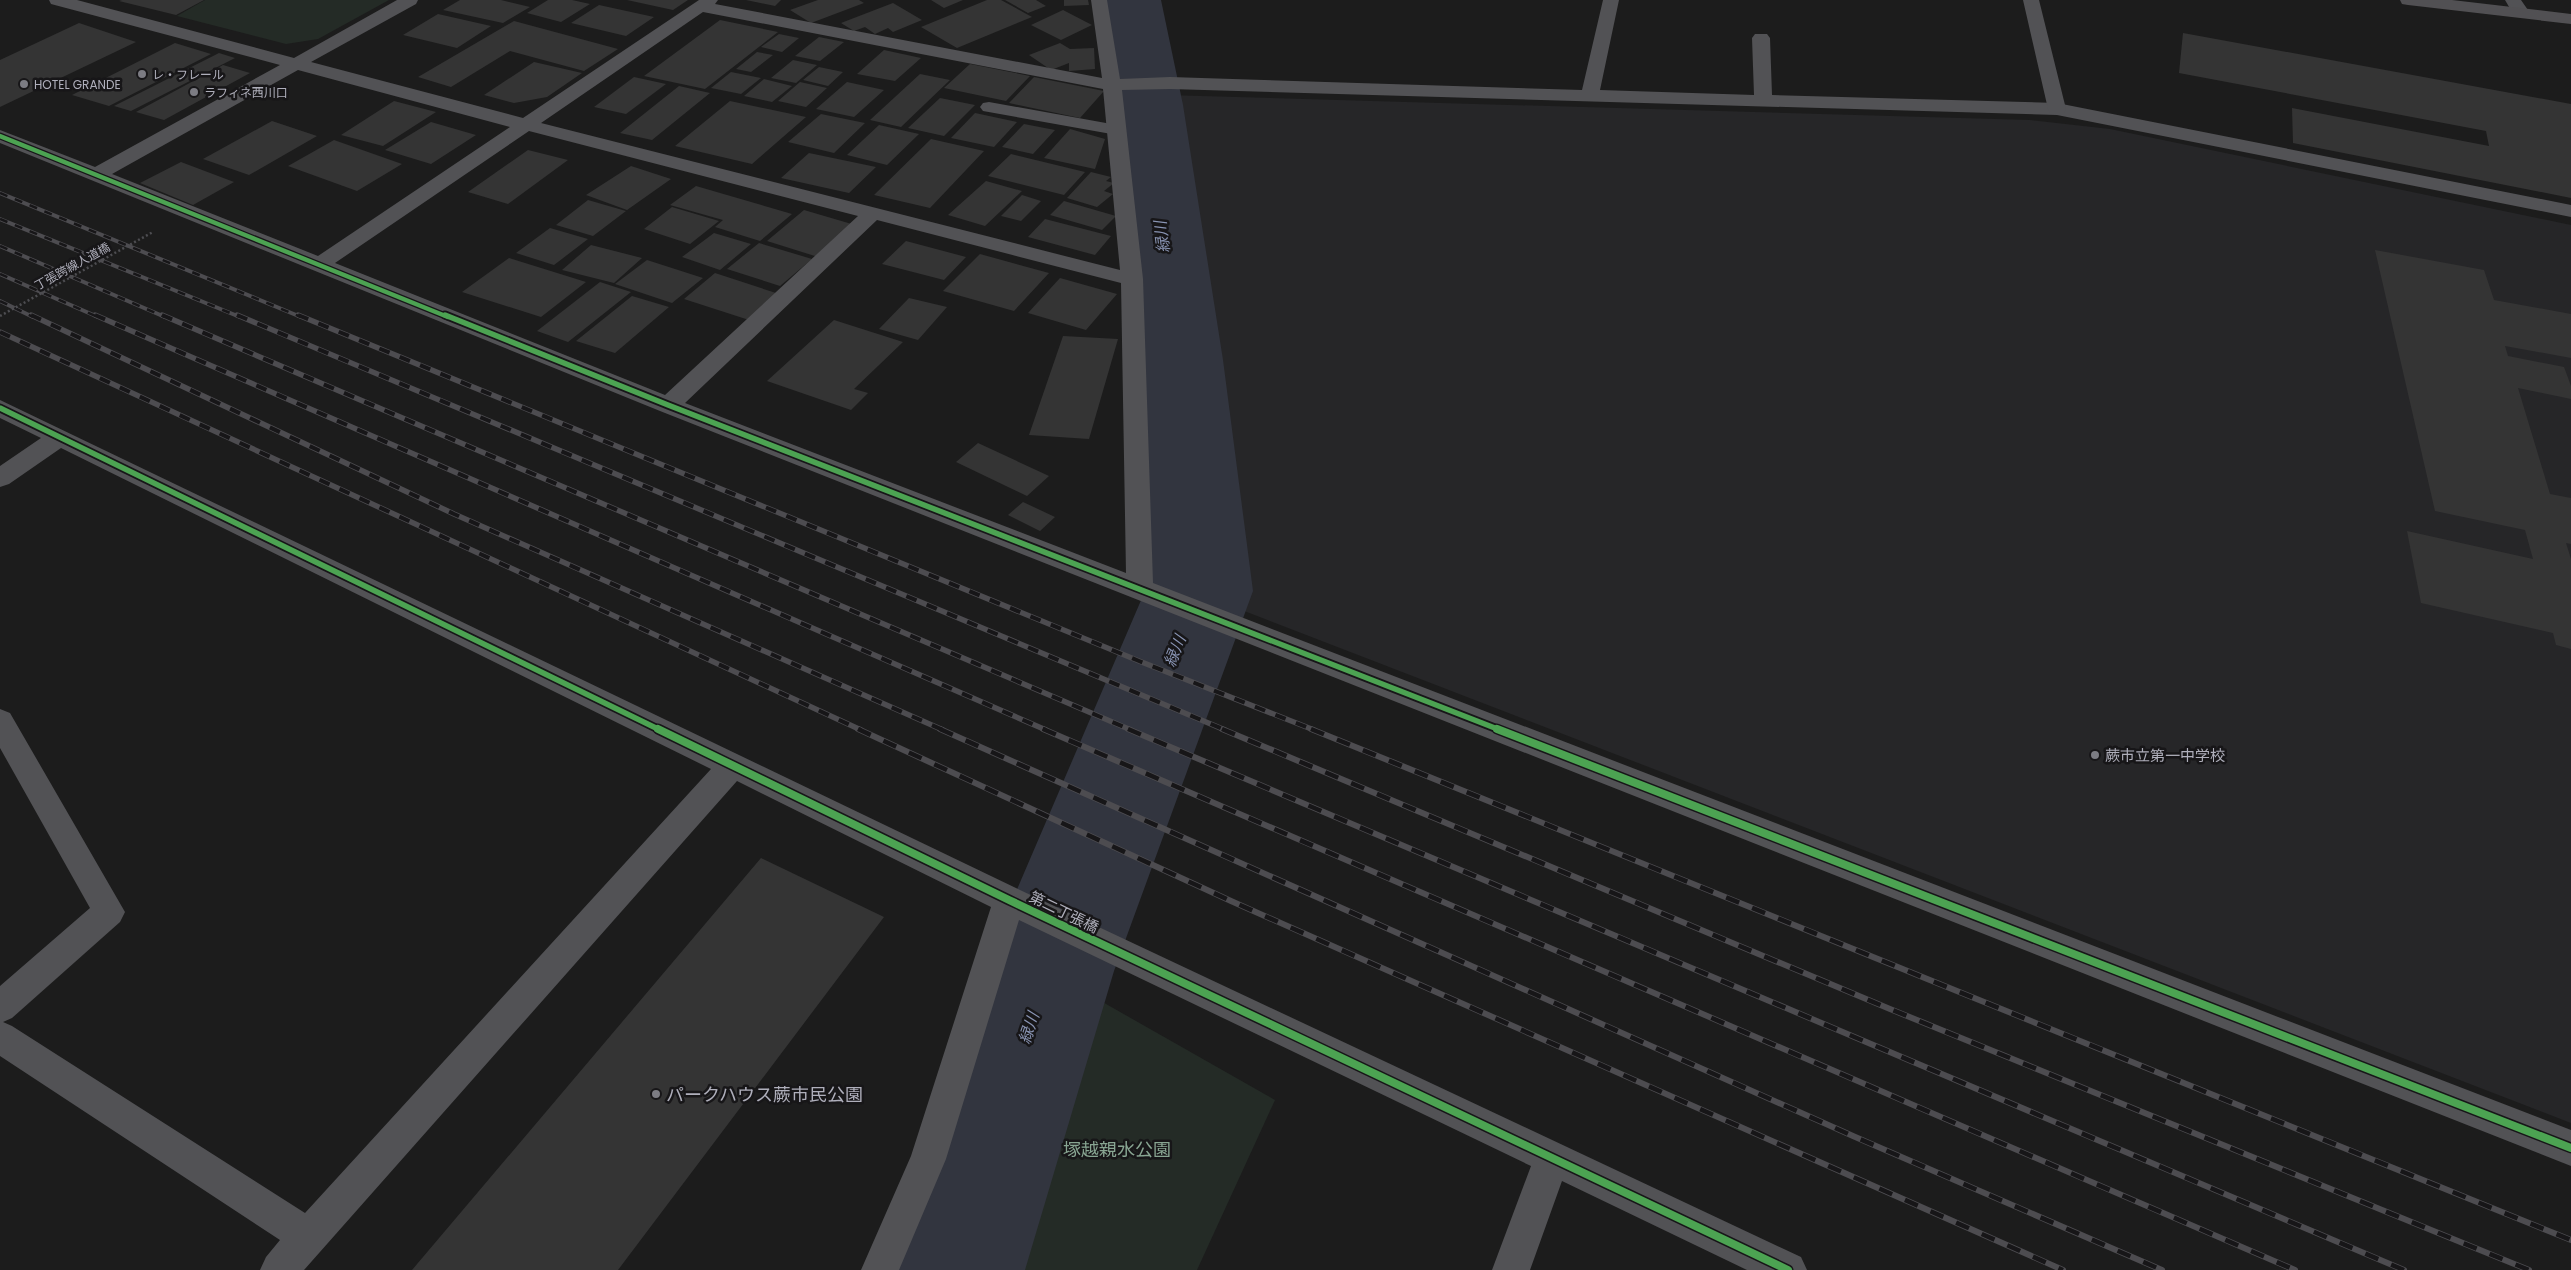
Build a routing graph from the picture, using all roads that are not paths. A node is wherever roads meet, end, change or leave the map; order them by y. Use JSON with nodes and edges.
{"nodes":[{"id":1,"x":57,"y":0,"type":"edge"},
{"id":2,"x":410,"y":0,"type":"edge"},
{"id":3,"x":1099,"y":0,"type":"edge"},
{"id":4,"x":1611,"y":0,"type":"edge"},
{"id":5,"x":2030,"y":0,"type":"edge"},
{"id":6,"x":2408,"y":0,"type":"edge"},
{"id":7,"x":706,"y":3,"type":"edge"},
{"id":8,"x":2517,"y":6,"type":"edge"},
{"id":9,"x":2571,"y":19,"type":"edge"},
{"id":10,"x":1761,"y":38,"type":"dead end"},
{"id":11,"x":298,"y":64,"type":"junction"},
{"id":12,"x":1112,"y":85,"type":"junction"},
{"id":13,"x":1590,"y":95,"type":"junction"},
{"id":14,"x":1764,"y":100,"type":"junction"},
{"id":15,"x":989,"y":107,"type":"dead end"},
{"id":16,"x":2057,"y":109,"type":"junction"},
{"id":17,"x":526,"y":125,"type":"junction"},
{"id":18,"x":1117,"y":130,"type":"junction"},
{"id":19,"x":0,"y":136,"type":"edge"},
{"id":20,"x":98,"y":174,"type":"junction"},
{"id":21,"x":2571,"y":211,"type":"edge"},
{"id":22,"x":871,"y":214,"type":"junction"},
{"id":23,"x":320,"y":264,"type":"junction"},
{"id":24,"x":1132,"y":279,"type":"junction"},
{"id":25,"x":668,"y":405,"type":"junction"},
{"id":26,"x":0,"y":408,"type":"edge"},
{"id":27,"x":60,"y":437,"type":"junction"},
{"id":28,"x":0,"y":478,"type":"edge"},
{"id":29,"x":1142,"y":591,"type":"junction"},
{"id":30,"x":0,"y":721,"type":"edge"},
{"id":31,"x":732,"y":766,"type":"junction"},
{"id":32,"x":1012,"y":901,"type":"junction"},
{"id":33,"x":0,"y":1007,"type":"edge"},
{"id":34,"x":0,"y":1037,"type":"edge"},
{"id":35,"x":2571,"y":1148,"type":"edge"},
{"id":36,"x":1552,"y":1158,"type":"junction"},
{"id":37,"x":309,"y":1237,"type":"junction"},
{"id":38,"x":279,"y":1270,"type":"edge"},
{"id":39,"x":880,"y":1270,"type":"edge"},
{"id":40,"x":1511,"y":1270,"type":"edge"},
{"id":41,"x":1788,"y":1270,"type":"edge"}],
"edges":[{"from":1,"to":11,"type":"street"},
{"from":2,"to":11,"type":"street"},
{"from":3,"to":12,"type":"street"},
{"from":4,"to":13,"type":"street"},
{"from":5,"to":16,"type":"street"},
{"from":6,"to":8,"type":"main road"},
{"from":7,"to":12,"type":"street"},
{"from":7,"to":17,"type":"street"},
{"from":8,"to":9,"type":"main road"},
{"from":10,"to":14,"type":"street"},
{"from":11,"to":17,"type":"street"},
{"from":11,"to":20,"type":"street"},
{"from":12,"to":13,"type":"street"},
{"from":12,"to":18,"type":"street"},
{"from":13,"to":14,"type":"street"},
{"from":14,"to":16,"type":"street"},
{"from":15,"to":18,"type":"lane"},
{"from":16,"to":21,"type":"street"},
{"from":17,"to":22,"type":"street"},
{"from":17,"to":23,"type":"street"},
{"from":18,"to":24,"type":"street"},
{"from":19,"to":20,"type":"street"},
{"from":20,"to":23,"type":"street"},
{"from":22,"to":24,"type":"street"},
{"from":22,"to":25,"type":"street"},
{"from":23,"to":25,"type":"street"},
{"from":24,"to":29,"type":"street"},
{"from":25,"to":29,"type":"street"},
{"from":26,"to":27,"type":"street","name":"第二丁張橋"},
{"from":27,"to":28,"type":"street"},
{"from":27,"to":31,"type":"street","name":"第二丁張橋"},
{"from":29,"to":35,"type":"street"},
{"from":30,"to":33,"type":"street"},
{"from":31,"to":32,"type":"street","name":"第二丁張橋"},
{"from":31,"to":37,"type":"street"},
{"from":32,"to":36,"type":"street","name":"第二丁張橋"},
{"from":32,"to":39,"type":"street"},
{"from":34,"to":37,"type":"street"},
{"from":36,"to":40,"type":"street"},
{"from":36,"to":41,"type":"street","name":"第二丁張橋"},
{"from":37,"to":38,"type":"street"}]}
